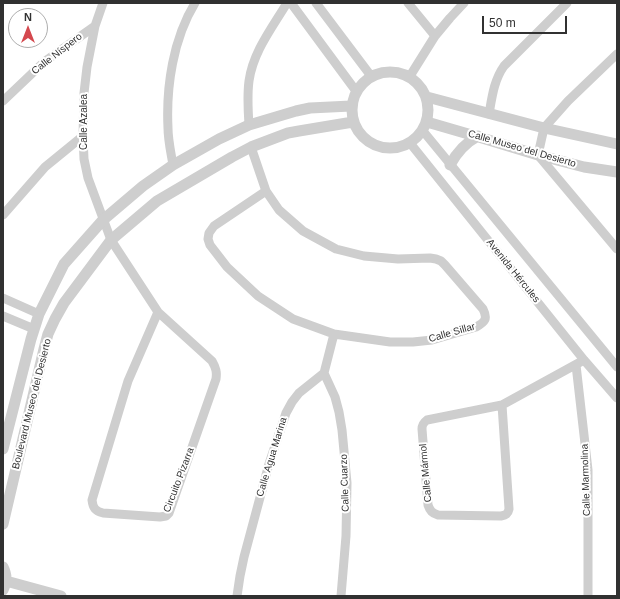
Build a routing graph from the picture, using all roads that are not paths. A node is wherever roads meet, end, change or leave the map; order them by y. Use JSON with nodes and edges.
{"nodes":[{"id":1,"x":103,"y":3,"type":"edge"},
{"id":2,"x":195,"y":3,"type":"edge"},
{"id":3,"x":287,"y":3,"type":"edge"},
{"id":4,"x":291,"y":3,"type":"edge"},
{"id":5,"x":316,"y":3,"type":"edge"},
{"id":6,"x":408,"y":3,"type":"edge"},
{"id":7,"x":464,"y":3,"type":"edge"},
{"id":8,"x":566,"y":3,"type":"edge"},
{"id":9,"x":95,"y":26,"type":"junction"},
{"id":10,"x":435,"y":36,"type":"junction"},
{"id":11,"x":617,"y":54,"type":"edge"},
{"id":12,"x":371,"y":76,"type":"junction"},
{"id":13,"x":410,"y":76,"type":"junction"},
{"id":14,"x":356,"y":91,"type":"junction"},
{"id":15,"x":427,"y":97,"type":"junction"},
{"id":16,"x":3,"y":100,"type":"edge"},
{"id":17,"x":351,"y":106,"type":"junction"},
{"id":18,"x":489,"y":114,"type":"junction"},
{"id":19,"x":353,"y":122,"type":"junction"},
{"id":20,"x":249,"y":125,"type":"junction"},
{"id":21,"x":425,"y":127,"type":"junction"},
{"id":22,"x":544,"y":128,"type":"junction"},
{"id":23,"x":82,"y":136,"type":"junction"},
{"id":24,"x":478,"y":136,"type":"junction"},
{"id":25,"x":410,"y":143,"type":"junction"},
{"id":26,"x":617,"y":144,"type":"edge"},
{"id":27,"x":251,"y":148,"type":"junction"},
{"id":28,"x":538,"y":155,"type":"junction"},
{"id":29,"x":173,"y":165,"type":"junction"},
{"id":30,"x":450,"y":165,"type":"junction"},
{"id":31,"x":617,"y":172,"type":"edge"},
{"id":32,"x":266,"y":191,"type":"junction"},
{"id":33,"x":3,"y":215,"type":"edge"},
{"id":34,"x":103,"y":220,"type":"junction"},
{"id":35,"x":111,"y":240,"type":"junction"},
{"id":36,"x":617,"y":249,"type":"edge"},
{"id":37,"x":3,"y":298,"type":"edge"},
{"id":38,"x":158,"y":312,"type":"junction"},
{"id":39,"x":39,"y":314,"type":"junction"},
{"id":40,"x":3,"y":316,"type":"edge"},
{"id":41,"x":34,"y":329,"type":"junction"},
{"id":42,"x":334,"y":334,"type":"junction"},
{"id":43,"x":580,"y":362,"type":"junction"},
{"id":44,"x":617,"y":367,"type":"edge"},
{"id":45,"x":324,"y":373,"type":"junction"},
{"id":46,"x":617,"y":398,"type":"edge"},
{"id":47,"x":502,"y":405,"type":"junction"},
{"id":48,"x":3,"y":449,"type":"edge"},
{"id":49,"x":3,"y":524,"type":"edge"},
{"id":50,"x":3,"y":567,"type":"edge"},
{"id":51,"x":5,"y":585,"type":"edge"},
{"id":52,"x":61,"y":596,"type":"edge"},
{"id":53,"x":237,"y":596,"type":"edge"},
{"id":54,"x":341,"y":596,"type":"edge"},
{"id":55,"x":588,"y":596,"type":"edge"}],
"edges":[{"from":1,"to":9,"type":"street","name":"Calle Azalea"},
{"from":2,"to":29,"type":"street"},
{"from":3,"to":20,"type":"street"},
{"from":4,"to":14,"type":"street"},
{"from":5,"to":12,"type":"street"},
{"from":6,"to":10,"type":"street"},
{"from":7,"to":10,"type":"street"},
{"from":8,"to":18,"type":"street"},
{"from":9,"to":16,"type":"street","name":"Calle Níspero"},
{"from":9,"to":23,"type":"street","name":"Calle Azalea"},
{"from":10,"to":13,"type":"street"},
{"from":11,"to":22,"type":"street"},
{"from":12,"to":13,"type":"street"},
{"from":12,"to":14,"type":"street"},
{"from":13,"to":15,"type":"street"},
{"from":14,"to":17,"type":"street"},
{"from":15,"to":18,"type":"street"},
{"from":15,"to":21,"type":"street"},
{"from":17,"to":19,"type":"street"},
{"from":17,"to":20,"type":"street","name":"Boulevard Museo del Desierto"},
{"from":18,"to":22,"type":"street"},
{"from":19,"to":25,"type":"street"},
{"from":19,"to":27,"type":"street","name":"Boulevard Museo del Desierto"},
{"from":20,"to":29,"type":"street","name":"Boulevard Museo del Desierto"},
{"from":21,"to":24,"type":"street","name":"Calle Museo del Desierto"},
{"from":21,"to":25,"type":"street"},
{"from":21,"to":30,"type":"street","name":"Avenida Hércules"},
{"from":22,"to":26,"type":"street"},
{"from":22,"to":28,"type":"street"},
{"from":23,"to":33,"type":"street"},
{"from":23,"to":34,"type":"street","name":"Calle Azalea"},
{"from":24,"to":28,"type":"street","name":"Calle Museo del Desierto"},
{"from":24,"to":30,"type":"street"},
{"from":25,"to":43,"type":"street","name":"Avenida Hércules"},
{"from":27,"to":32,"type":"street","name":"Calle Sillar"},
{"from":27,"to":35,"type":"street","name":"Boulevard Museo del Desierto"},
{"from":28,"to":31,"type":"street","name":"Calle Museo del Desierto"},
{"from":28,"to":36,"type":"street"},
{"from":29,"to":34,"type":"street","name":"Boulevard Museo del Desierto"},
{"from":30,"to":44,"type":"street","name":"Avenida Hércules"},
{"from":32,"to":42,"type":"street","name":"Calle Sillar"},
{"from":32,"to":42,"type":"street","name":"Calle Sillar"},
{"from":34,"to":35,"type":"street","name":"Calle Azalea"},
{"from":34,"to":39,"type":"street","name":"Boulevard Museo del Desierto"},
{"from":35,"to":38,"type":"street","name":"Circuito Pizarra"},
{"from":35,"to":49,"type":"street","name":"Boulevard Museo del Desierto"},
{"from":37,"to":39,"type":"street"},
{"from":38,"to":38,"type":"street","name":"Circuito Pizarra"},
{"from":39,"to":41,"type":"street","name":"Boulevard Museo del Desierto"},
{"from":40,"to":41,"type":"street"},
{"from":41,"to":48,"type":"street","name":"Boulevard Museo del Desierto"},
{"from":42,"to":45,"type":"street"},
{"from":43,"to":46,"type":"street","name":"Avenida Hércules"},
{"from":43,"to":47,"type":"street","name":"Calle Mármol"},
{"from":43,"to":55,"type":"street","name":"Calle Marmolina"},
{"from":45,"to":53,"type":"street","name":"Calle Agua Marina"},
{"from":45,"to":54,"type":"street","name":"Calle Cuarzo"},
{"from":47,"to":47,"type":"street","name":"Calle Mármol"},
{"from":50,"to":51,"type":"street"},
{"from":51,"to":52,"type":"street"}]}
